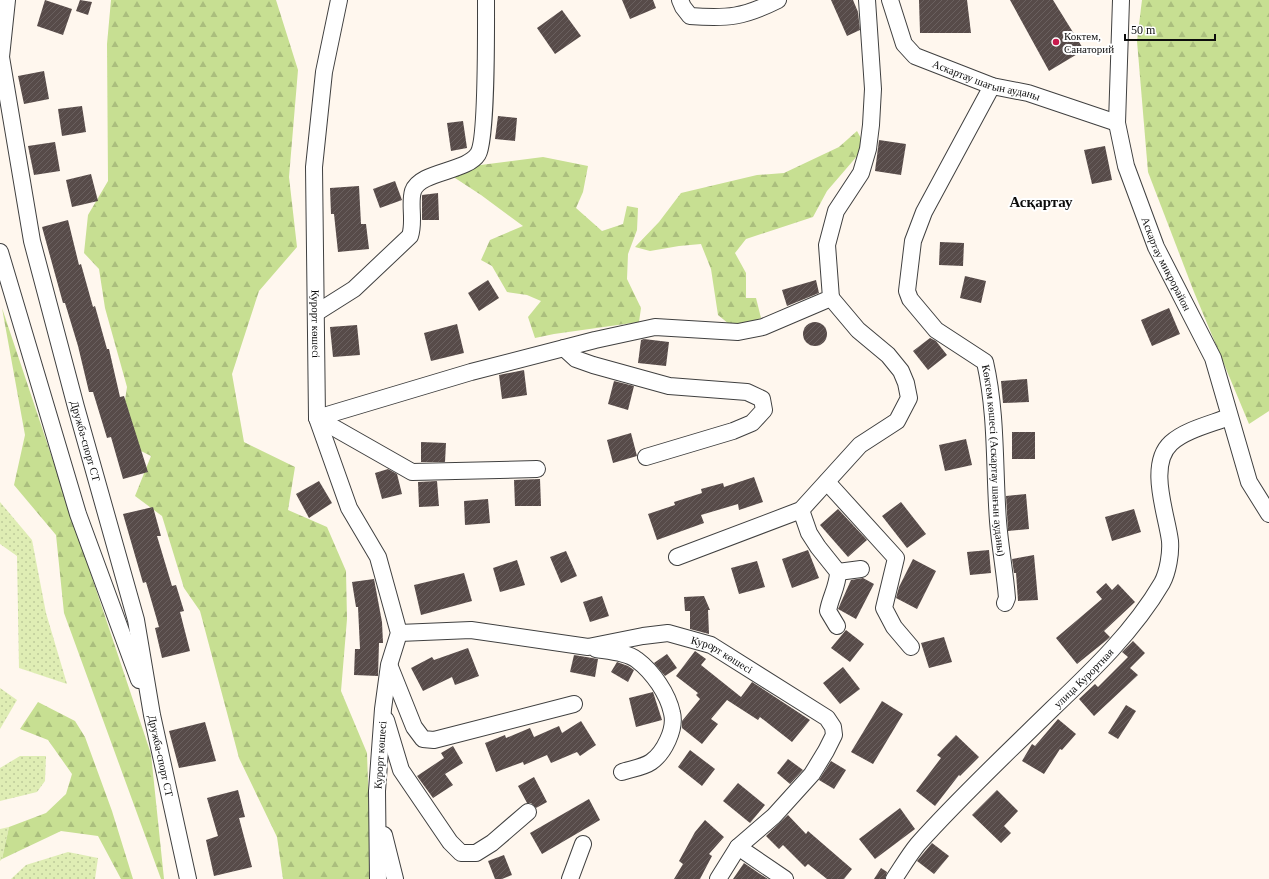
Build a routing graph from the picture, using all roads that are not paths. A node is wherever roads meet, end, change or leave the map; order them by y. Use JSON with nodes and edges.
{"nodes":[{"id":1,"x":7,"y":0,"type":"edge"},
{"id":2,"x":339,"y":0,"type":"edge"},
{"id":3,"x":486,"y":0,"type":"edge"},
{"id":4,"x":680,"y":0,"type":"edge"},
{"id":5,"x":778,"y":0,"type":"edge"},
{"id":6,"x":867,"y":0,"type":"edge"},
{"id":7,"x":890,"y":0,"type":"edge"},
{"id":8,"x":1121,"y":0,"type":"edge"},
{"id":9,"x":992,"y":86,"type":"junction"},
{"id":10,"x":1118,"y":123,"type":"junction"},
{"id":11,"x":0,"y":252,"type":"edge"},
{"id":12,"x":831,"y":298,"type":"junction"},
{"id":13,"x":316,"y":312,"type":"junction"},
{"id":14,"x":564,"y":348,"type":"junction"},
{"id":15,"x":1229,"y":416,"type":"junction"},
{"id":16,"x":317,"y":418,"type":"junction"},
{"id":17,"x":646,"y":457,"type":"dead end"},
{"id":18,"x":537,"y":469,"type":"dead end"},
{"id":19,"x":826,"y":482,"type":"junction"},
{"id":20,"x":801,"y":510,"type":"junction"},
{"id":21,"x":1269,"y":514,"type":"edge"},
{"id":22,"x":677,"y":557,"type":"dead end"},
{"id":23,"x":861,"y":569,"type":"dead end"},
{"id":24,"x":838,"y":572,"type":"junction"},
{"id":25,"x":1005,"y":603,"type":"dead end"},
{"id":26,"x":837,"y":626,"type":"dead end"},
{"id":27,"x":399,"y":633,"type":"junction"},
{"id":28,"x":588,"y":647,"type":"junction"},
{"id":29,"x":911,"y":647,"type":"dead end"},
{"id":30,"x":390,"y":665,"type":"junction"},
{"id":31,"x":574,"y":704,"type":"dead end"},
{"id":32,"x":383,"y":709,"type":"junction"},
{"id":33,"x":152,"y":715,"type":"junction"},
{"id":34,"x":622,"y":772,"type":"dead end"},
{"id":35,"x":378,"y":810,"type":"junction"},
{"id":36,"x":528,"y":812,"type":"dead end"},
{"id":37,"x":583,"y":844,"type":"dead end"},
{"id":38,"x":738,"y":847,"type":"junction"},
{"id":39,"x":188,"y":879,"type":"edge"},
{"id":40,"x":378,"y":879,"type":"edge"},
{"id":41,"x":395,"y":879,"type":"edge"},
{"id":42,"x":570,"y":879,"type":"edge"},
{"id":43,"x":718,"y":879,"type":"edge"},
{"id":44,"x":785,"y":879,"type":"edge"},
{"id":45,"x":894,"y":879,"type":"edge"}],
"edges":[{"from":1,"to":33,"type":"street","name":"Дружба-спорт СТ"},
{"from":2,"to":13,"type":"street","name":"Курорт көшесі"},
{"from":3,"to":13,"type":"street"},
{"from":4,"to":5,"type":"street"},
{"from":6,"to":12,"type":"street"},
{"from":7,"to":9,"type":"street","name":"Аскартау шағын ауданы"},
{"from":8,"to":10,"type":"street","name":"Аскартау микрорайон"},
{"from":9,"to":10,"type":"street","name":"Аскартау шағын ауданы"},
{"from":9,"to":25,"type":"street","name":"Көктем көшесі (Аскартау шағын ауданы)"},
{"from":10,"to":15,"type":"street","name":"Аскартау микрорайон"},
{"from":11,"to":33,"type":"street"},
{"from":12,"to":14,"type":"street"},
{"from":12,"to":19,"type":"street"},
{"from":13,"to":16,"type":"street","name":"Курорт көшесі"},
{"from":14,"to":16,"type":"street"},
{"from":14,"to":17,"type":"street"},
{"from":15,"to":21,"type":"street","name":"Аскартау микрорайон"},
{"from":15,"to":45,"type":"street","name":"улица Курортная"},
{"from":16,"to":18,"type":"street"},
{"from":16,"to":27,"type":"street","name":"Курорт көшесі"},
{"from":19,"to":20,"type":"street"},
{"from":19,"to":29,"type":"street"},
{"from":20,"to":22,"type":"street"},
{"from":20,"to":24,"type":"street"},
{"from":23,"to":24,"type":"street"},
{"from":24,"to":26,"type":"street"},
{"from":27,"to":28,"type":"street","name":"Курорт көшесі"},
{"from":27,"to":30,"type":"street","name":"Курорт көшесі"},
{"from":28,"to":34,"type":"street"},
{"from":28,"to":38,"type":"street","name":"Курорт көшесі"},
{"from":30,"to":31,"type":"street"},
{"from":30,"to":32,"type":"street","name":"Курорт көшесі"},
{"from":32,"to":35,"type":"street","name":"Курорт көшесі"},
{"from":32,"to":36,"type":"street"},
{"from":33,"to":39,"type":"street","name":"Дружба-спорт СТ"},
{"from":35,"to":40,"type":"street","name":"Курорт көшесі"},
{"from":35,"to":41,"type":"street"},
{"from":37,"to":42,"type":"street"},
{"from":38,"to":43,"type":"street","name":"Курорт көшесі"},
{"from":38,"to":44,"type":"street"}]}
